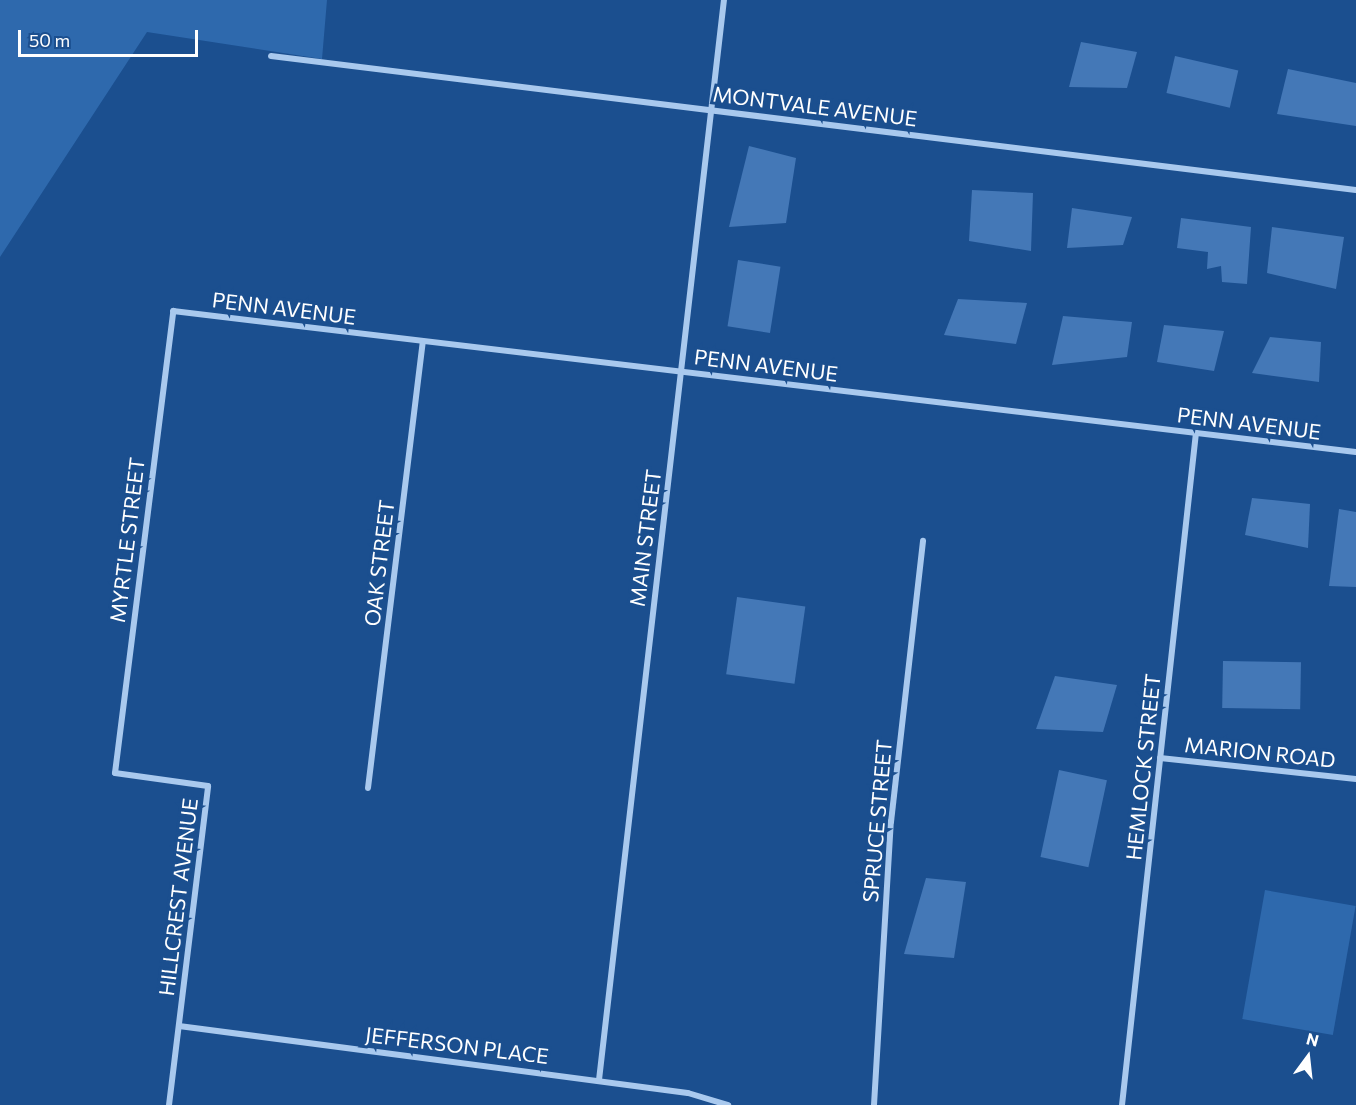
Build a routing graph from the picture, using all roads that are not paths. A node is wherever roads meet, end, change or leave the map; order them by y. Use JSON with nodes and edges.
{"nodes":[{"id":1,"x":724,"y":0,"type":"edge"},
{"id":2,"x":271,"y":56,"type":"dead end"},
{"id":3,"x":711,"y":110,"type":"junction"},
{"id":4,"x":1356,"y":190,"type":"edge"},
{"id":5,"x":173,"y":312,"type":"joint"},
{"id":6,"x":423,"y":341,"type":"junction"},
{"id":7,"x":681,"y":372,"type":"junction"},
{"id":8,"x":1196,"y":433,"type":"junction"},
{"id":9,"x":1356,"y":452,"type":"edge"},
{"id":10,"x":922,"y":541,"type":"dead end"},
{"id":11,"x":1160,"y":758,"type":"junction"},
{"id":12,"x":115,"y":773,"type":"joint"},
{"id":13,"x":1356,"y":779,"type":"edge"},
{"id":14,"x":368,"y":788,"type":"dead end"},
{"id":15,"x":179,"y":1026,"type":"junction"},
{"id":16,"x":599,"y":1080,"type":"junction"},
{"id":17,"x":170,"y":1105,"type":"edge"},
{"id":18,"x":729,"y":1105,"type":"edge"},
{"id":19,"x":874,"y":1105,"type":"edge"},
{"id":20,"x":1122,"y":1105,"type":"edge"}],
"edges":[{"from":1,"to":3,"type":"street","name":"MAIN STREET"},
{"from":2,"to":3,"type":"street","name":"MONTVALE AVENUE"},
{"from":3,"to":4,"type":"street","name":"MONTVALE AVENUE"},
{"from":3,"to":7,"type":"street","name":"MAIN STREET"},
{"from":5,"to":6,"type":"street","name":"PENN AVENUE"},
{"from":5,"to":12,"type":"street","name":"MYRTLE STREET"},
{"from":6,"to":7,"type":"street","name":"PENN AVENUE"},
{"from":6,"to":14,"type":"street","name":"OAK STREET"},
{"from":7,"to":8,"type":"street","name":"PENN AVENUE"},
{"from":7,"to":16,"type":"street","name":"MAIN STREET"},
{"from":8,"to":9,"type":"street","name":"PENN AVENUE"},
{"from":8,"to":11,"type":"street","name":"HEMLOCK STREET"},
{"from":10,"to":19,"type":"street","name":"SPRUCE STREET"},
{"from":11,"to":13,"type":"street","name":"MARION ROAD"},
{"from":11,"to":20,"type":"street","name":"HEMLOCK STREET"},
{"from":12,"to":15,"type":"street","name":"HILLCREST AVENUE"},
{"from":15,"to":16,"type":"street","name":"JEFFERSON PLACE"},
{"from":15,"to":17,"type":"street","name":"HILLCREST AVENUE"},
{"from":16,"to":18,"type":"street","name":"JEFFERSON PLACE"}]}
